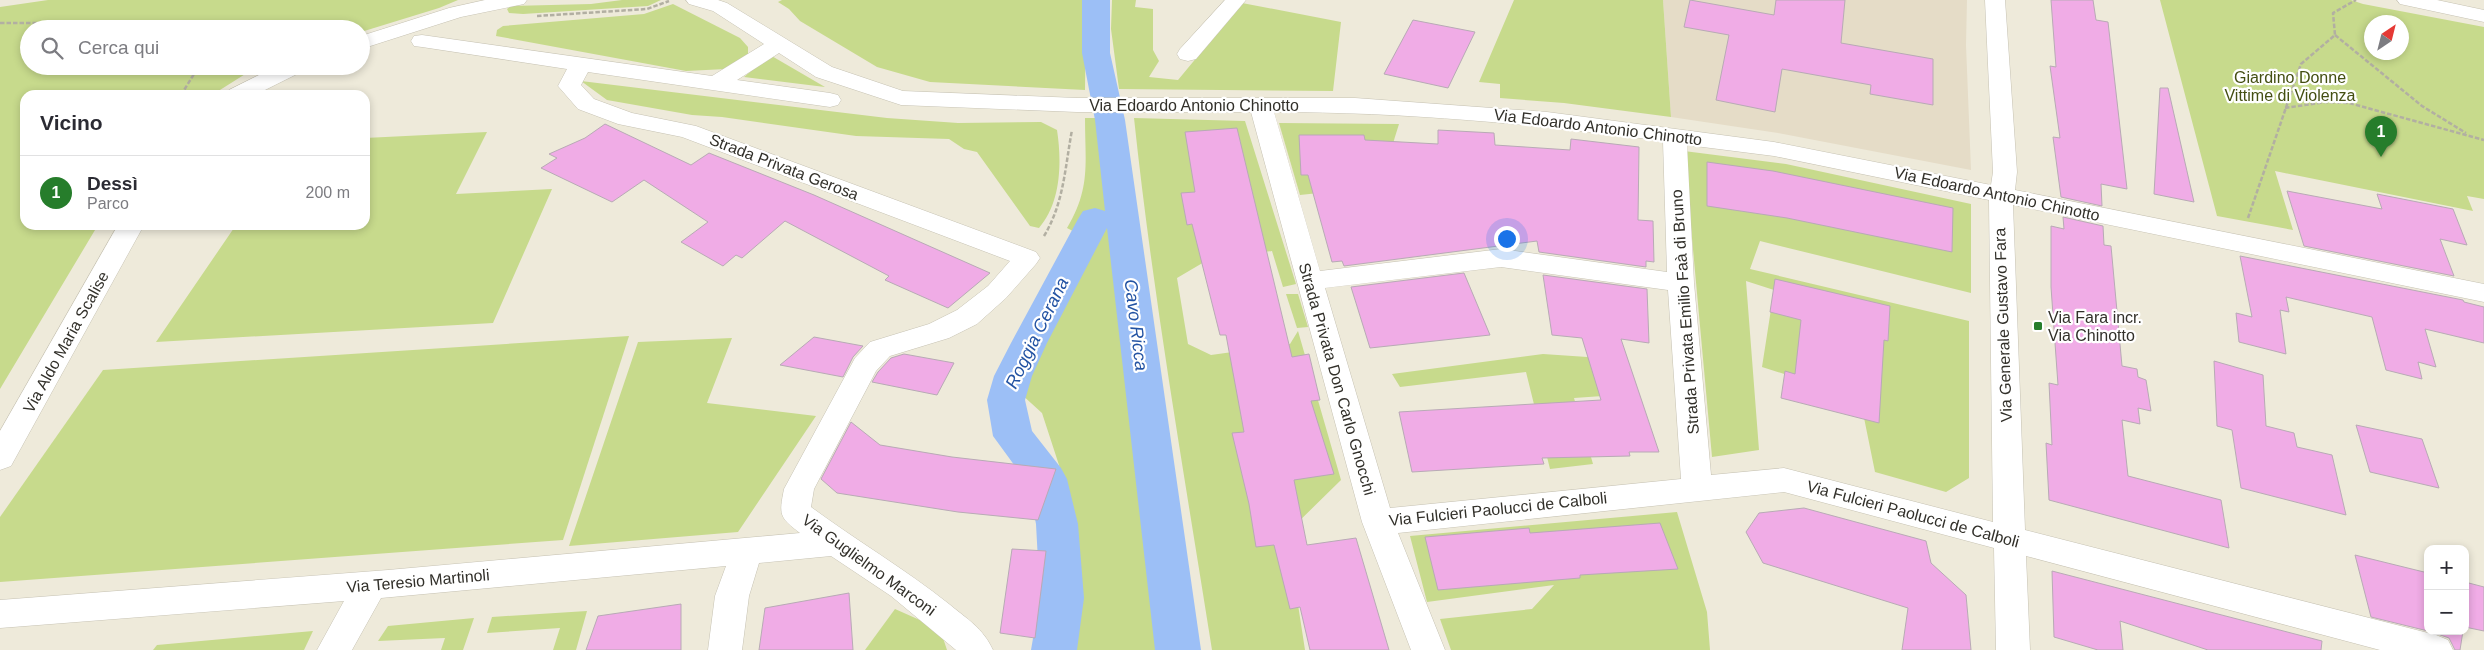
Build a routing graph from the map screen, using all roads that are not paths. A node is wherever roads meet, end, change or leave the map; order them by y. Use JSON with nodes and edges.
{"nodes":[{"id":1,"x":516,"y":0,"type":"edge"},
{"id":2,"x":696,"y":0,"type":"edge"},
{"id":3,"x":1236,"y":0,"type":"edge"},
{"id":4,"x":1995,"y":0,"type":"edge"},
{"id":5,"x":2407,"y":0,"type":"edge"},
{"id":6,"x":717,"y":4,"type":"edge"},
{"id":7,"x":462,"y":6,"type":"edge"},
{"id":8,"x":2484,"y":16,"type":"edge"},
{"id":9,"x":370,"y":40,"type":"edge"},
{"id":10,"x":422,"y":41,"type":"dead end"},
{"id":11,"x":779,"y":44,"type":"junction"},
{"id":12,"x":1188,"y":54,"type":"dead end"},
{"id":13,"x":581,"y":64,"type":"junction"},
{"id":14,"x":276,"y":75,"type":"edge"},
{"id":15,"x":717,"y":83,"type":"junction"},
{"id":16,"x":247,"y":90,"type":"edge"},
{"id":17,"x":830,"y":100,"type":"dead end"},
{"id":18,"x":1260,"y":104,"type":"junction"},
{"id":19,"x":1675,"y":135,"type":"junction"},
{"id":20,"x":2002,"y":195,"type":"junction"},
{"id":21,"x":128,"y":230,"type":"edge"},
{"id":22,"x":1027,"y":258,"type":"joint"},
{"id":23,"x":1309,"y":281,"type":"junction"},
{"id":24,"x":1681,"y":283,"type":"junction"},
{"id":25,"x":2484,"y":293,"type":"edge"},
{"id":26,"x":0,"y":458,"type":"edge"},
{"id":27,"x":1696,"y":488,"type":"junction"},
{"id":28,"x":1378,"y":522,"type":"junction"},
{"id":29,"x":2009,"y":540,"type":"junction"},
{"id":30,"x":836,"y":543,"type":"junction"},
{"id":31,"x":746,"y":552,"type":"junction"},
{"id":32,"x":371,"y":585,"type":"junction"},
{"id":33,"x":0,"y":614,"type":"edge"},
{"id":34,"x":334,"y":650,"type":"edge"},
{"id":35,"x":726,"y":650,"type":"edge"},
{"id":36,"x":976,"y":650,"type":"edge"},
{"id":37,"x":1428,"y":650,"type":"edge"},
{"id":38,"x":2013,"y":650,"type":"edge"},
{"id":39,"x":2436,"y":650,"type":"edge"}],
"edges":[{"from":1,"to":7,"type":"street"},
{"from":2,"to":6,"type":"street","name":"Via Edoardo Antonio Chinotto"},
{"from":3,"to":12,"type":"street"},
{"from":4,"to":20,"type":"street","name":"Via Generale Gustavo Fara"},
{"from":5,"to":8,"type":"street"},
{"from":6,"to":11,"type":"street","name":"Via Edoardo Antonio Chinotto"},
{"from":7,"to":9,"type":"street"},
{"from":10,"to":13,"type":"street"},
{"from":11,"to":15,"type":"street"},
{"from":11,"to":18,"type":"street","name":"Via Edoardo Antonio Chinotto"},
{"from":13,"to":15,"type":"street"},
{"from":13,"to":22,"type":"street","name":"Strada Privata Gerosa"},
{"from":14,"to":16,"type":"street"},
{"from":15,"to":17,"type":"street"},
{"from":18,"to":19,"type":"street","name":"Via Edoardo Antonio Chinotto"},
{"from":18,"to":23,"type":"street","name":"Strada Privata Don Carlo Gnocchi"},
{"from":19,"to":20,"type":"street","name":"Via Edoardo Antonio Chinotto"},
{"from":19,"to":24,"type":"street","name":"Strada Privata Emilio Faà di Bruno"},
{"from":20,"to":25,"type":"street","name":"Via Edoardo Antonio Chinotto"},
{"from":20,"to":29,"type":"street","name":"Via Generale Gustavo Fara"},
{"from":21,"to":26,"type":"street","name":"Via Aldo Maria Scalise"},
{"from":22,"to":30,"type":"street","name":"Via Guglielmo Marconi"},
{"from":23,"to":24,"type":"street"},
{"from":23,"to":28,"type":"street","name":"Strada Privata Don Carlo Gnocchi"},
{"from":24,"to":27,"type":"street","name":"Strada Privata Emilio Faà di Bruno"},
{"from":27,"to":28,"type":"street","name":"Via Fulcieri Paolucci de Calboli"},
{"from":27,"to":29,"type":"street","name":"Via Fulcieri Paolucci de Calboli"},
{"from":28,"to":37,"type":"street","name":"Strada Privata Don Carlo Gnocchi"},
{"from":29,"to":38,"type":"street","name":"Via Generale Gustavo Fara"},
{"from":29,"to":39,"type":"street","name":"Via Fulcieri Paolucci de Calboli"},
{"from":30,"to":31,"type":"street","name":"Via Teresio Martinoli"},
{"from":30,"to":36,"type":"street","name":"Via Guglielmo Marconi"},
{"from":31,"to":32,"type":"street","name":"Via Teresio Martinoli"},
{"from":31,"to":35,"type":"street"},
{"from":32,"to":33,"type":"street","name":"Via Teresio Martinoli"},
{"from":32,"to":34,"type":"street"}]}
